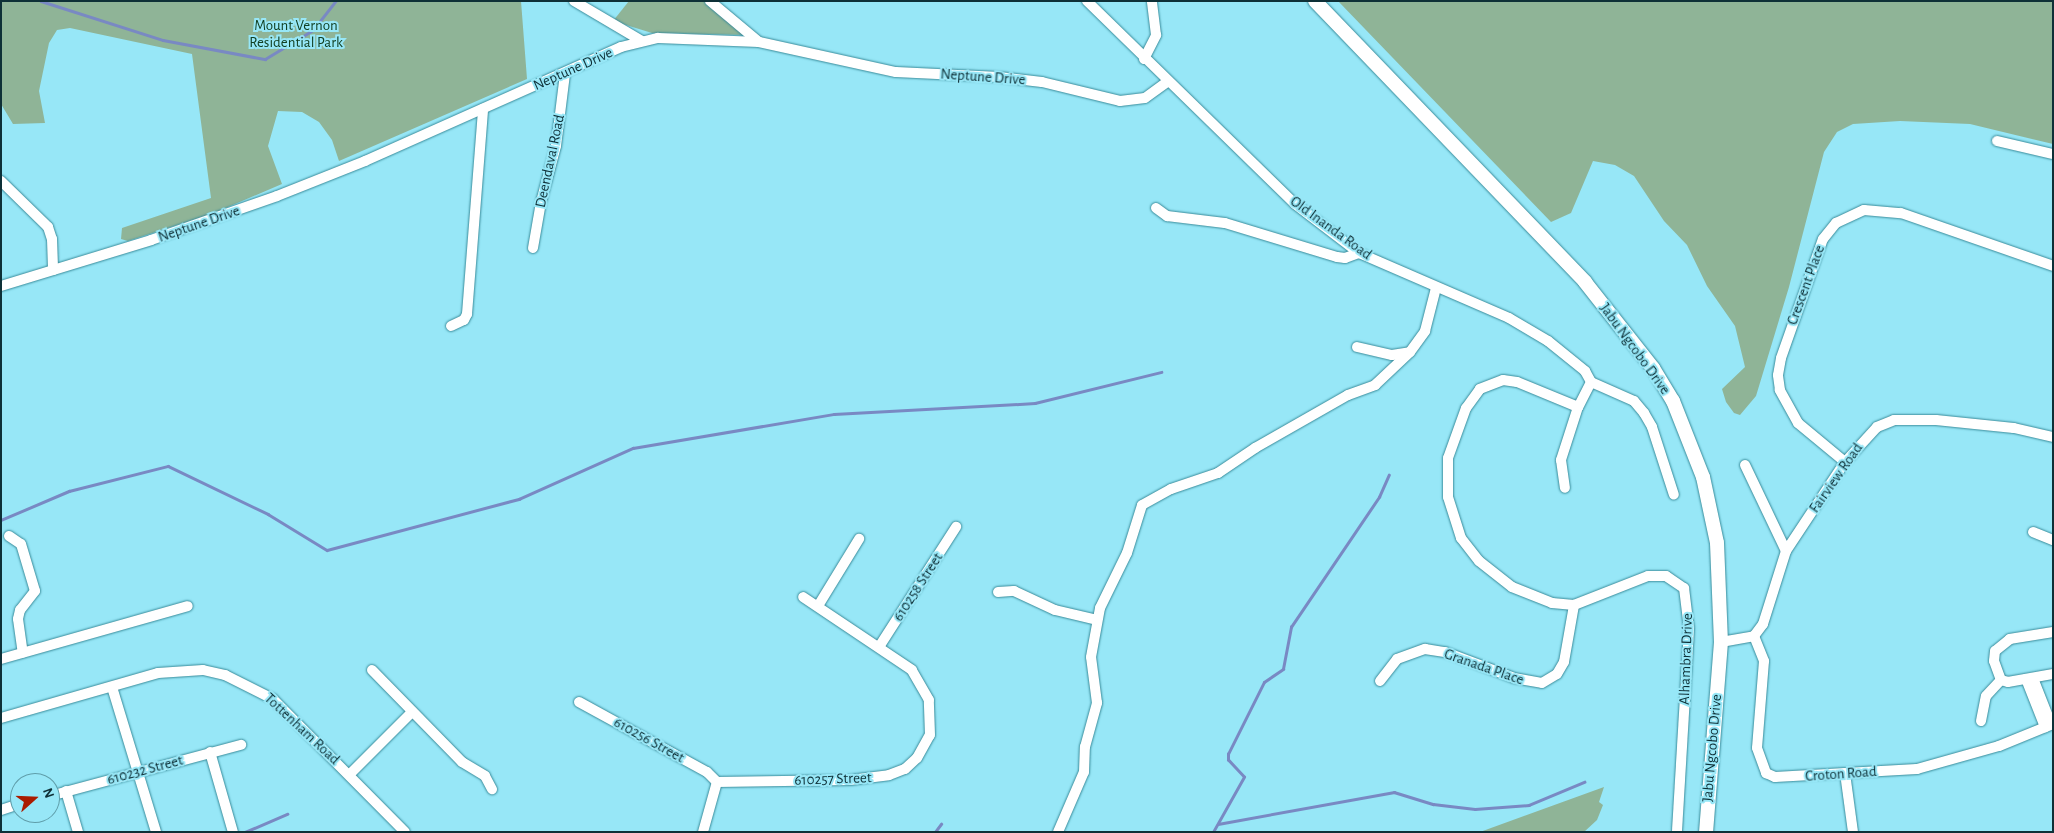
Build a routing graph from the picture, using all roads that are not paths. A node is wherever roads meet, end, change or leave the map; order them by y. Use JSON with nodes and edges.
{"nodes":[{"id":1,"x":574,"y":1,"type":"edge"},
{"id":2,"x":710,"y":1,"type":"edge"},
{"id":3,"x":1087,"y":1,"type":"edge"},
{"id":4,"x":1152,"y":1,"type":"edge"},
{"id":5,"x":1314,"y":1,"type":"edge"},
{"id":6,"x":642,"y":41,"type":"junction"},
{"id":7,"x":759,"y":42,"type":"junction"},
{"id":8,"x":1144,"y":59,"type":"junction"},
{"id":9,"x":565,"y":74,"type":"junction"},
{"id":10,"x":1167,"y":82,"type":"junction"},
{"id":11,"x":483,"y":109,"type":"junction"},
{"id":12,"x":1997,"y":141,"type":"dead end"},
{"id":13,"x":2053,"y":154,"type":"edge"},
{"id":14,"x":1,"y":181,"type":"edge"},
{"id":15,"x":1156,"y":208,"type":"dead end"},
{"id":16,"x":533,"y":248,"type":"dead end"},
{"id":17,"x":1359,"y":253,"type":"junction"},
{"id":18,"x":2053,"y":266,"type":"edge"},
{"id":19,"x":53,"y":270,"type":"junction"},
{"id":20,"x":1,"y":286,"type":"edge"},
{"id":21,"x":1436,"y":288,"type":"junction"},
{"id":22,"x":451,"y":326,"type":"dead end"},
{"id":23,"x":1357,"y":347,"type":"dead end"},
{"id":24,"x":1410,"y":352,"type":"junction"},
{"id":25,"x":1591,"y":382,"type":"junction"},
{"id":26,"x":1578,"y":407,"type":"junction"},
{"id":27,"x":2053,"y":437,"type":"edge"},
{"id":28,"x":1845,"y":462,"type":"junction"},
{"id":29,"x":1745,"y":465,"type":"dead end"},
{"id":30,"x":1565,"y":488,"type":"dead end"},
{"id":31,"x":1674,"y":496,"type":"dead end"},
{"id":32,"x":956,"y":527,"type":"dead end"},
{"id":33,"x":2033,"y":532,"type":"dead end"},
{"id":34,"x":9,"y":536,"type":"dead end"},
{"id":35,"x":859,"y":539,"type":"dead end"},
{"id":36,"x":2053,"y":540,"type":"edge"},
{"id":37,"x":1786,"y":552,"type":"junction"},
{"id":38,"x":998,"y":592,"type":"dead end"},
{"id":39,"x":803,"y":597,"type":"dead end"},
{"id":40,"x":1574,"y":605,"type":"junction"},
{"id":41,"x":188,"y":606,"type":"dead end"},
{"id":42,"x":818,"y":606,"type":"junction"},
{"id":43,"x":1097,"y":620,"type":"junction"},
{"id":44,"x":2053,"y":632,"type":"edge"},
{"id":45,"x":1754,"y":636,"type":"junction"},
{"id":46,"x":1721,"y":642,"type":"junction"},
{"id":47,"x":880,"y":647,"type":"junction"},
{"id":48,"x":23,"y":652,"type":"junction"},
{"id":49,"x":1,"y":659,"type":"edge"},
{"id":50,"x":372,"y":670,"type":"dead end"},
{"id":51,"x":2053,"y":674,"type":"edge"},
{"id":52,"x":2030,"y":678,"type":"junction"},
{"id":53,"x":2001,"y":680,"type":"junction"},
{"id":54,"x":1380,"y":681,"type":"dead end"},
{"id":55,"x":112,"y":687,"type":"junction"},
{"id":56,"x":579,"y":702,"type":"dead end"},
{"id":57,"x":412,"y":712,"type":"junction"},
{"id":58,"x":1,"y":718,"type":"edge"},
{"id":59,"x":1981,"y":721,"type":"dead end"},
{"id":60,"x":2049,"y":725,"type":"edge"},
{"id":61,"x":241,"y":744,"type":"dead end"},
{"id":62,"x":210,"y":752,"type":"junction"},
{"id":63,"x":138,"y":771,"type":"junction"},
{"id":64,"x":1845,"y":773,"type":"junction"},
{"id":65,"x":350,"y":774,"type":"junction"},
{"id":66,"x":717,"y":782,"type":"junction"},
{"id":67,"x":492,"y":789,"type":"dead end"},
{"id":68,"x":66,"y":792,"type":"junction"},
{"id":69,"x":60,"y":794,"type":"edge"},
{"id":70,"x":78,"y":832,"type":"edge"},
{"id":71,"x":156,"y":832,"type":"edge"},
{"id":72,"x":233,"y":832,"type":"edge"},
{"id":73,"x":405,"y":832,"type":"edge"},
{"id":74,"x":703,"y":832,"type":"edge"},
{"id":75,"x":1058,"y":832,"type":"edge"},
{"id":76,"x":1677,"y":832,"type":"edge"},
{"id":77,"x":1706,"y":832,"type":"edge"},
{"id":78,"x":1853,"y":832,"type":"edge"}],
"edges":[{"from":1,"to":6,"type":"street"},
{"from":2,"to":7,"type":"street"},
{"from":3,"to":8,"type":"street","name":"Old Inanda Road"},
{"from":4,"to":8,"type":"street"},
{"from":5,"to":46,"type":"main road","name":"Jabu Ngcobo Drive"},
{"from":6,"to":7,"type":"street","name":"Neptune Drive"},
{"from":6,"to":9,"type":"street","name":"Neptune Drive"},
{"from":7,"to":10,"type":"street","name":"Neptune Drive"},
{"from":8,"to":10,"type":"street","name":"Old Inanda Road"},
{"from":9,"to":11,"type":"street","name":"Neptune Drive"},
{"from":9,"to":16,"type":"street","name":"Deendaval Road"},
{"from":10,"to":17,"type":"street","name":"Old Inanda Road"},
{"from":11,"to":19,"type":"street","name":"Neptune Drive"},
{"from":11,"to":22,"type":"street"},
{"from":12,"to":13,"type":"street"},
{"from":14,"to":19,"type":"street"},
{"from":15,"to":17,"type":"street"},
{"from":17,"to":21,"type":"street","name":"Old Inanda Road"},
{"from":18,"to":28,"type":"street","name":"Crescent Place"},
{"from":19,"to":20,"type":"street","name":"Neptune Drive"},
{"from":21,"to":24,"type":"street"},
{"from":21,"to":25,"type":"street","name":"Old Inanda Road"},
{"from":23,"to":24,"type":"street"},
{"from":24,"to":43,"type":"street"},
{"from":25,"to":26,"type":"street"},
{"from":25,"to":31,"type":"street"},
{"from":26,"to":30,"type":"street"},
{"from":26,"to":40,"type":"street","name":"Alhambra Drive"},
{"from":27,"to":28,"type":"street","name":"Fairview Road"},
{"from":28,"to":37,"type":"street","name":"Fairview Road"},
{"from":29,"to":37,"type":"street"},
{"from":32,"to":47,"type":"street","name":"610258 Street"},
{"from":33,"to":36,"type":"street"},
{"from":34,"to":48,"type":"street"},
{"from":35,"to":42,"type":"street"},
{"from":37,"to":45,"type":"street","name":"Fairview Road"},
{"from":38,"to":43,"type":"street"},
{"from":39,"to":42,"type":"street","name":"610257 Street"},
{"from":40,"to":54,"type":"street","name":"Granada Place"},
{"from":40,"to":76,"type":"street","name":"Alhambra Drive"},
{"from":41,"to":48,"type":"street"},
{"from":42,"to":47,"type":"street","name":"610257 Street"},
{"from":43,"to":75,"type":"street"},
{"from":44,"to":53,"type":"street"},
{"from":45,"to":46,"type":"street"},
{"from":45,"to":64,"type":"street","name":"Croton Road"},
{"from":46,"to":77,"type":"main road","name":"Jabu Ngcobo Drive"},
{"from":47,"to":66,"type":"street","name":"610257 Street"},
{"from":48,"to":49,"type":"street"},
{"from":50,"to":57,"type":"street"},
{"from":51,"to":52,"type":"street"},
{"from":52,"to":53,"type":"street"},
{"from":52,"to":60,"type":"street"},
{"from":53,"to":59,"type":"street"},
{"from":55,"to":58,"type":"street","name":"Tottenham Road"},
{"from":55,"to":63,"type":"street"},
{"from":55,"to":65,"type":"street","name":"Tottenham Road"},
{"from":56,"to":66,"type":"street","name":"610256 Street"},
{"from":57,"to":65,"type":"street"},
{"from":57,"to":67,"type":"street"},
{"from":60,"to":64,"type":"street","name":"Croton Road"},
{"from":61,"to":62,"type":"street","name":"610232 Street"},
{"from":62,"to":63,"type":"street","name":"610232 Street"},
{"from":62,"to":72,"type":"street"},
{"from":63,"to":68,"type":"street","name":"610232 Street"},
{"from":63,"to":71,"type":"street"},
{"from":64,"to":78,"type":"street"},
{"from":65,"to":73,"type":"street","name":"Tottenham Road"},
{"from":66,"to":74,"type":"street"},
{"from":68,"to":69,"type":"street","name":"610232 Street"},
{"from":68,"to":70,"type":"street"}]}
